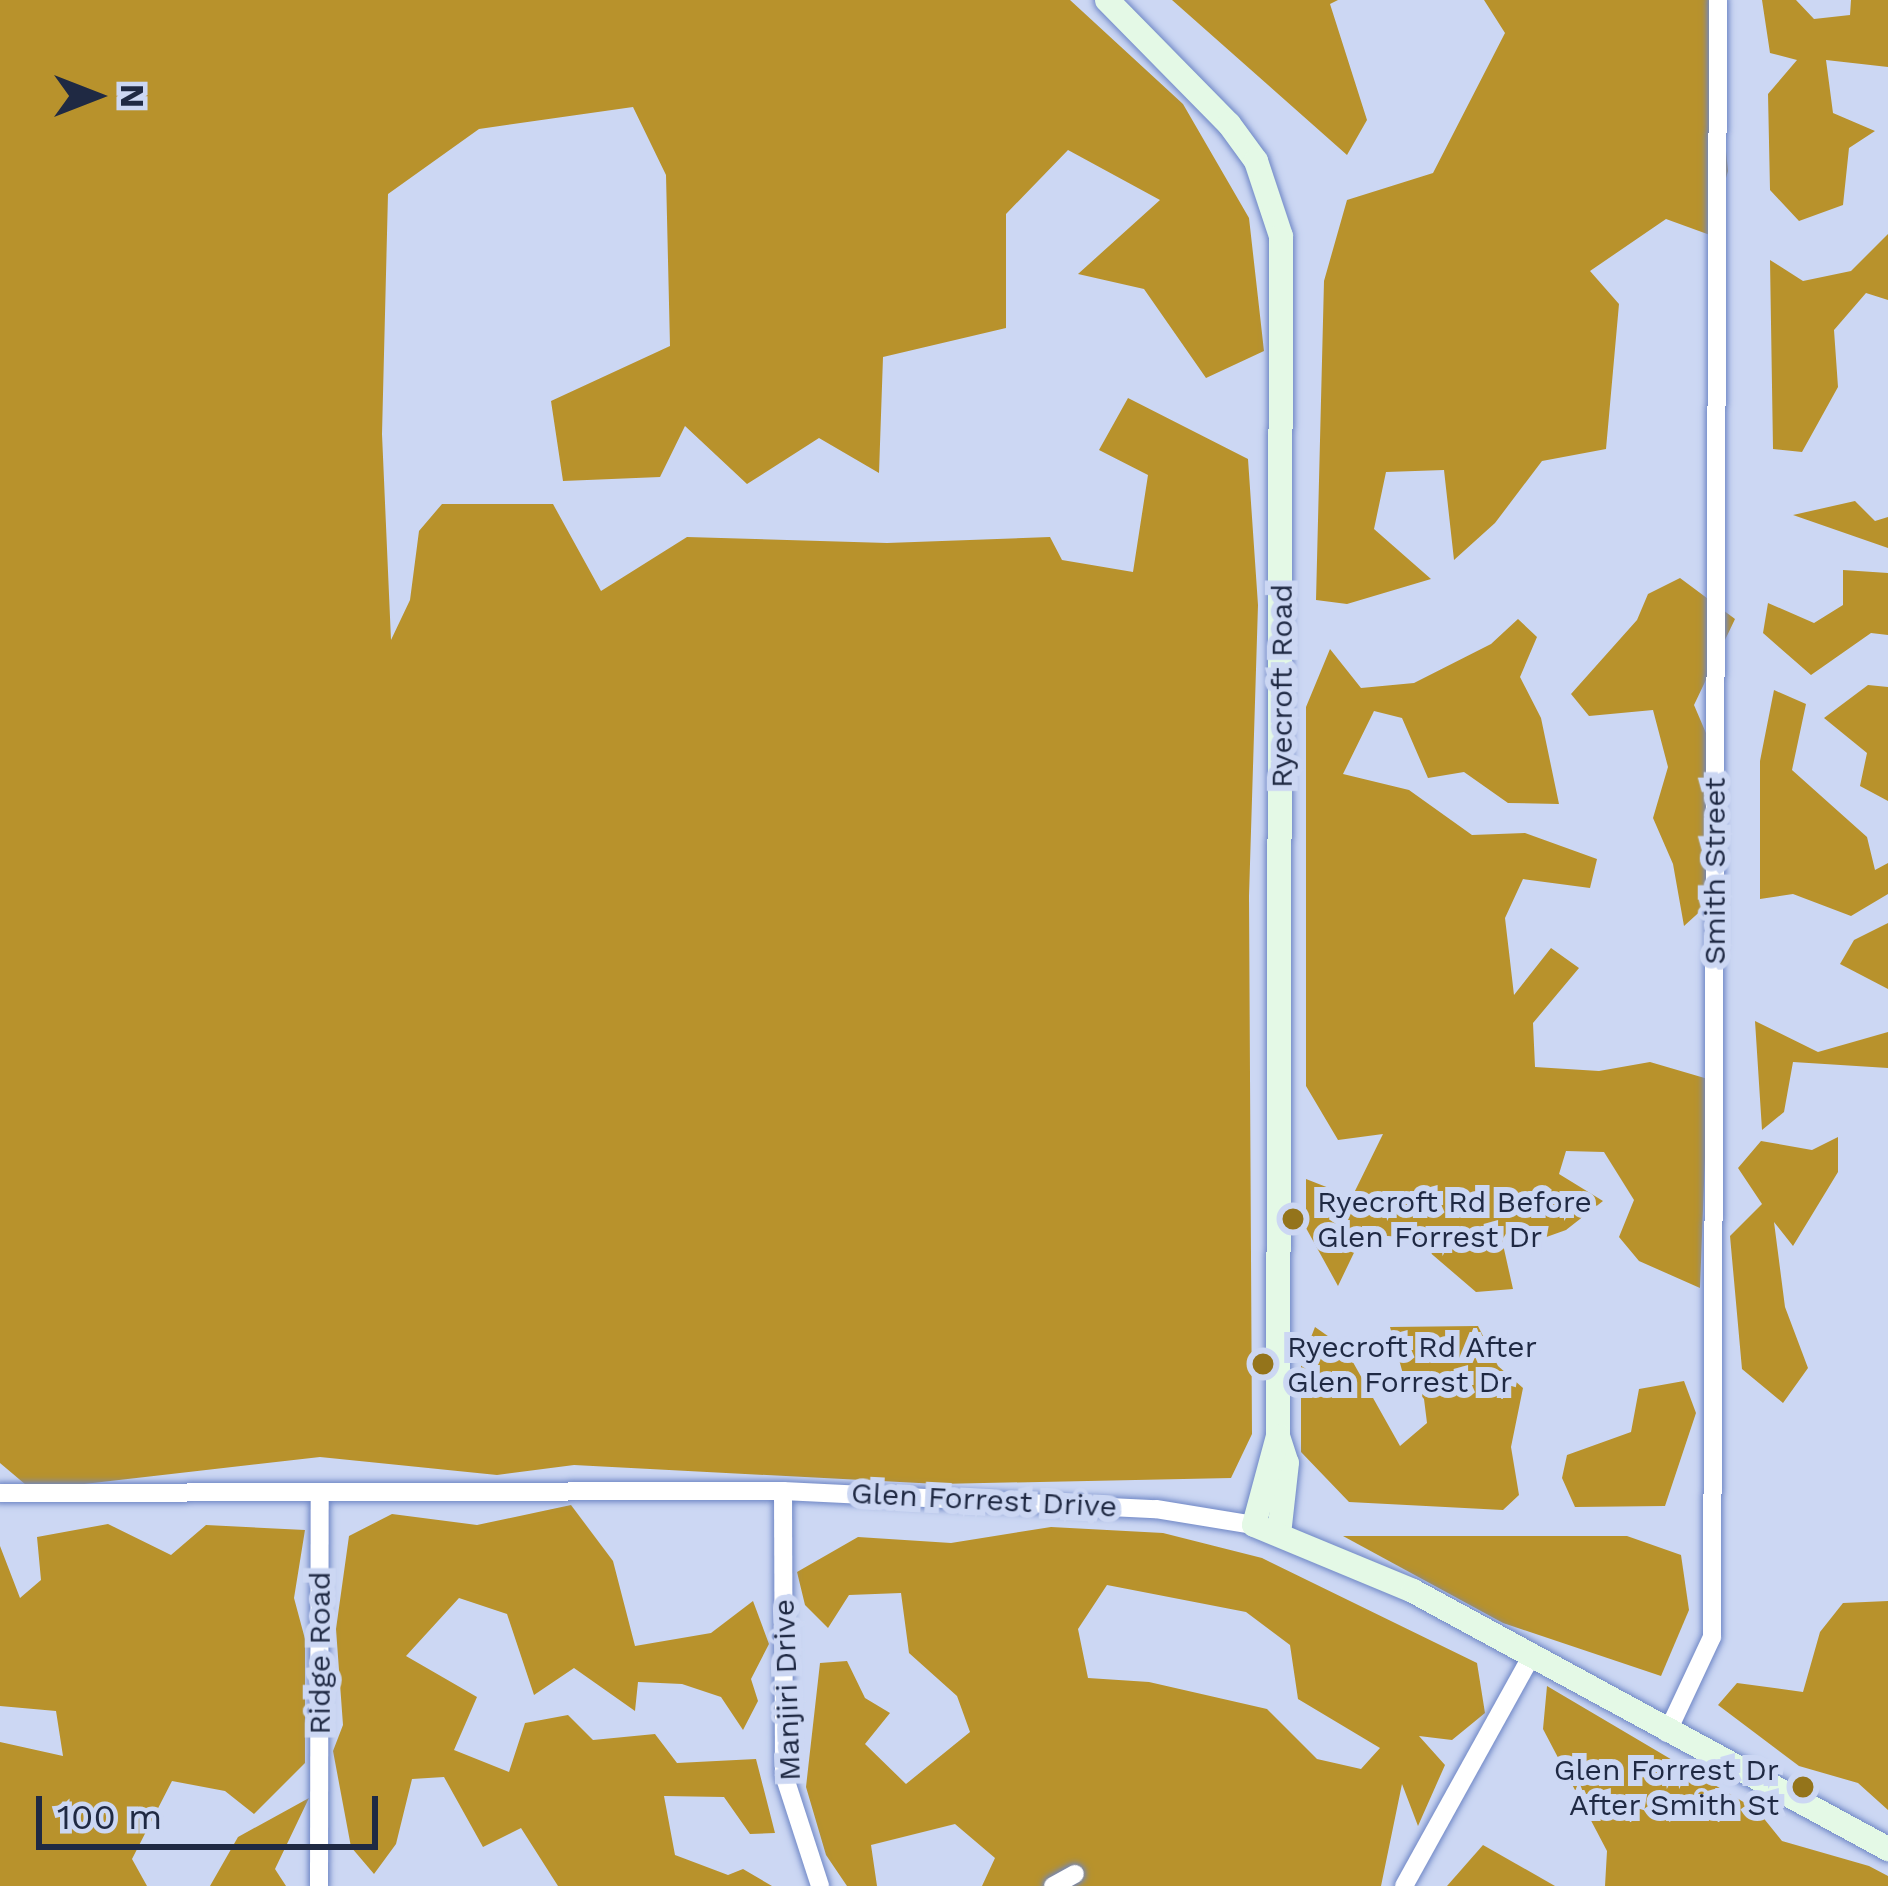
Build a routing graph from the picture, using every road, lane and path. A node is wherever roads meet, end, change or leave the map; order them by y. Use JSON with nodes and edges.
{"nodes":[{"id":1,"x":1107,"y":0,"type":"edge"},
{"id":2,"x":1718,"y":0,"type":"edge"},
{"id":3,"x":1278,"y":1436,"type":"junction"},
{"id":4,"x":783,"y":1490,"type":"junction"},
{"id":5,"x":320,"y":1492,"type":"junction"},
{"id":6,"x":0,"y":1493,"type":"edge"},
{"id":7,"x":1254,"y":1526,"type":"junction"},
{"id":8,"x":1279,"y":1534,"type":"junction"},
{"id":9,"x":1530,"y":1659,"type":"junction"},
{"id":10,"x":1667,"y":1733,"type":"junction"},
{"id":11,"x":1888,"y":1849,"type":"edge"},
{"id":12,"x":1075,"y":1874,"type":"dead end"},
{"id":13,"x":319,"y":1886,"type":"edge"},
{"id":14,"x":820,"y":1886,"type":"edge"},
{"id":15,"x":1053,"y":1886,"type":"edge"},
{"id":16,"x":1404,"y":1886,"type":"edge"}],
"edges":[{"from":1,"to":3,"type":"street","name":"Ryecroft Road"},
{"from":2,"to":10,"type":"street","name":"Smith Street"},
{"from":3,"to":7,"type":"street","name":"Ryecroft Road"},
{"from":3,"to":8,"type":"street","name":"Ryecroft Road"},
{"from":4,"to":5,"type":"street","name":"Glen Forrest Drive"},
{"from":4,"to":7,"type":"street","name":"Glen Forrest Drive"},
{"from":4,"to":14,"type":"street","name":"Manjiri Drive"},
{"from":5,"to":6,"type":"street","name":"Glen Forrest Drive"},
{"from":5,"to":13,"type":"street","name":"Ridge Road"},
{"from":7,"to":8,"type":"street","name":"Glen Forrest Drive"},
{"from":8,"to":9,"type":"street","name":"Glen Forrest Drive"},
{"from":9,"to":10,"type":"street","name":"Glen Forrest Drive"},
{"from":9,"to":16,"type":"street"},
{"from":10,"to":11,"type":"street","name":"Glen Forrest Drive"},
{"from":12,"to":15,"type":"street"}]}
